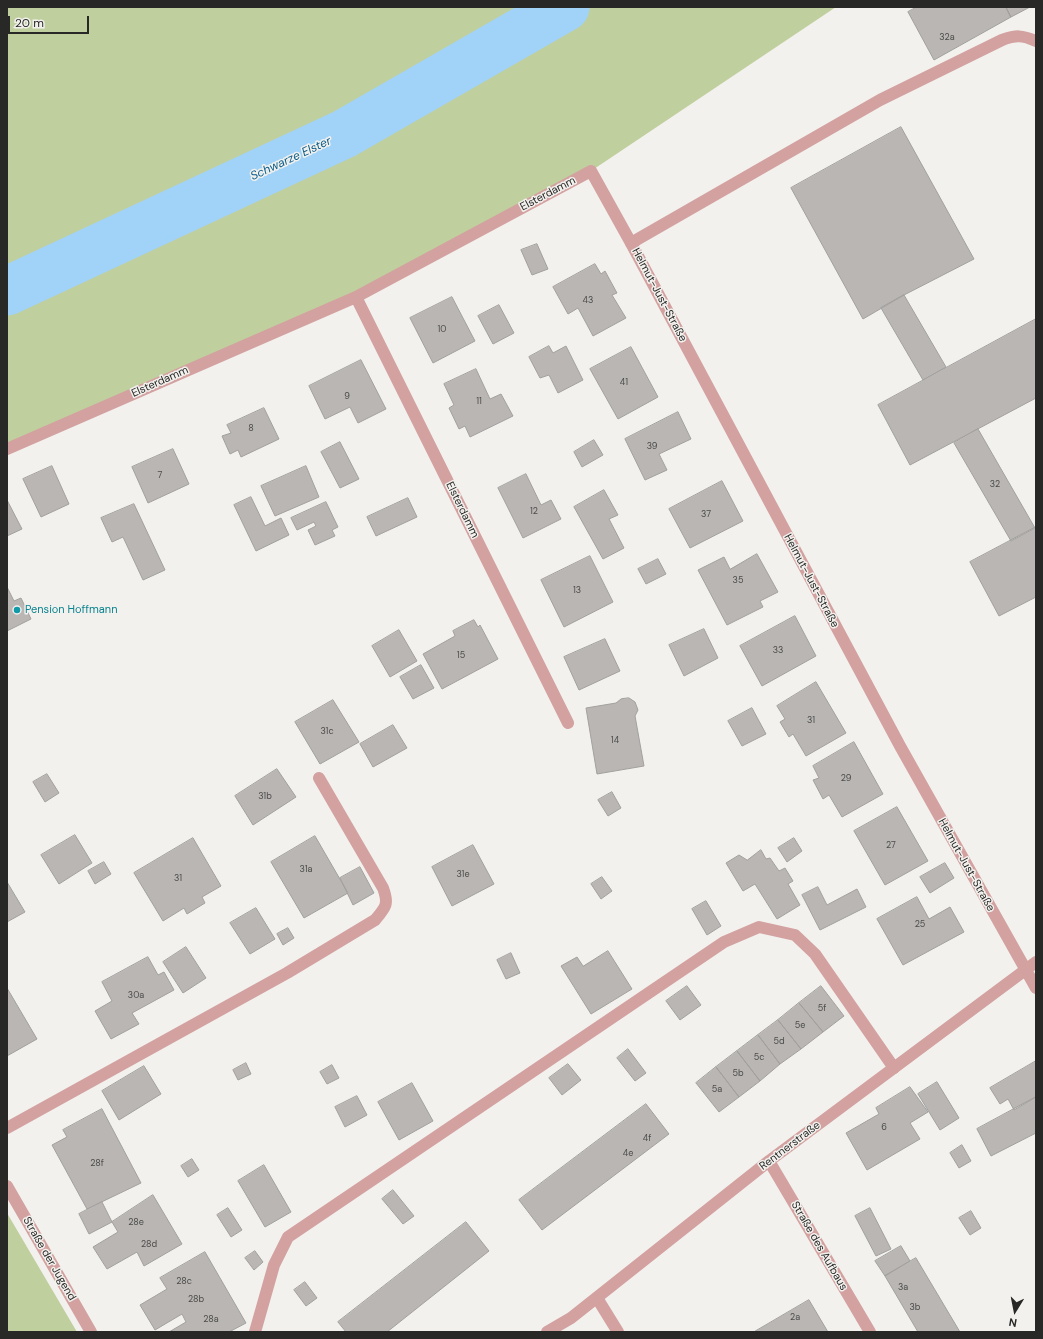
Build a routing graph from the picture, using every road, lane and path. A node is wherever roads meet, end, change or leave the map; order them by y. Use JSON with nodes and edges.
{"nodes":[{"id":1,"x":1036,"y":41,"type":"edge"},
{"id":2,"x":591,"y":170,"type":"joint"},
{"id":3,"x":631,"y":243,"type":"junction"},
{"id":4,"x":356,"y":296,"type":"junction"},
{"id":5,"x":7,"y":449,"type":"edge"},
{"id":6,"x":568,"y":723,"type":"dead end"},
{"id":7,"x":319,"y":778,"type":"dead end"},
{"id":8,"x":1036,"y":962,"type":"edge"},
{"id":9,"x":1025,"y":970,"type":"junction"},
{"id":10,"x":1036,"y":988,"type":"edge"},
{"id":11,"x":894,"y":1068,"type":"junction"},
{"id":12,"x":7,"y":1128,"type":"edge"},
{"id":13,"x":769,"y":1161,"type":"junction"},
{"id":14,"x":7,"y":1186,"type":"edge"},
{"id":15,"x":597,"y":1298,"type":"junction"},
{"id":16,"x":91,"y":1332,"type":"edge"},
{"id":17,"x":255,"y":1332,"type":"edge"},
{"id":18,"x":547,"y":1332,"type":"edge"},
{"id":19,"x":618,"y":1332,"type":"edge"},
{"id":20,"x":870,"y":1332,"type":"edge"}],
"edges":[{"from":1,"to":3,"type":"street"},
{"from":2,"to":3,"type":"street","name":"Helmut-Just-Straße"},
{"from":2,"to":4,"type":"street","name":"Elsterdamm"},
{"from":3,"to":9,"type":"street","name":"Helmut-Just-Straße"},
{"from":4,"to":5,"type":"street","name":"Elsterdamm"},
{"from":4,"to":6,"type":"street","name":"Elsterdamm"},
{"from":7,"to":12,"type":"street"},
{"from":8,"to":9,"type":"street","name":"Rentnerstraße"},
{"from":9,"to":10,"type":"street","name":"Helmut-Just-Straße"},
{"from":9,"to":11,"type":"street","name":"Rentnerstraße"},
{"from":11,"to":13,"type":"street","name":"Rentnerstraße"},
{"from":11,"to":17,"type":"street"},
{"from":13,"to":15,"type":"street","name":"Rentnerstraße"},
{"from":13,"to":20,"type":"street","name":"Straße des Aufbaus"},
{"from":14,"to":16,"type":"street","name":"Straße der Jugend"},
{"from":15,"to":18,"type":"street","name":"Rentnerstraße"},
{"from":15,"to":19,"type":"street"}]}
